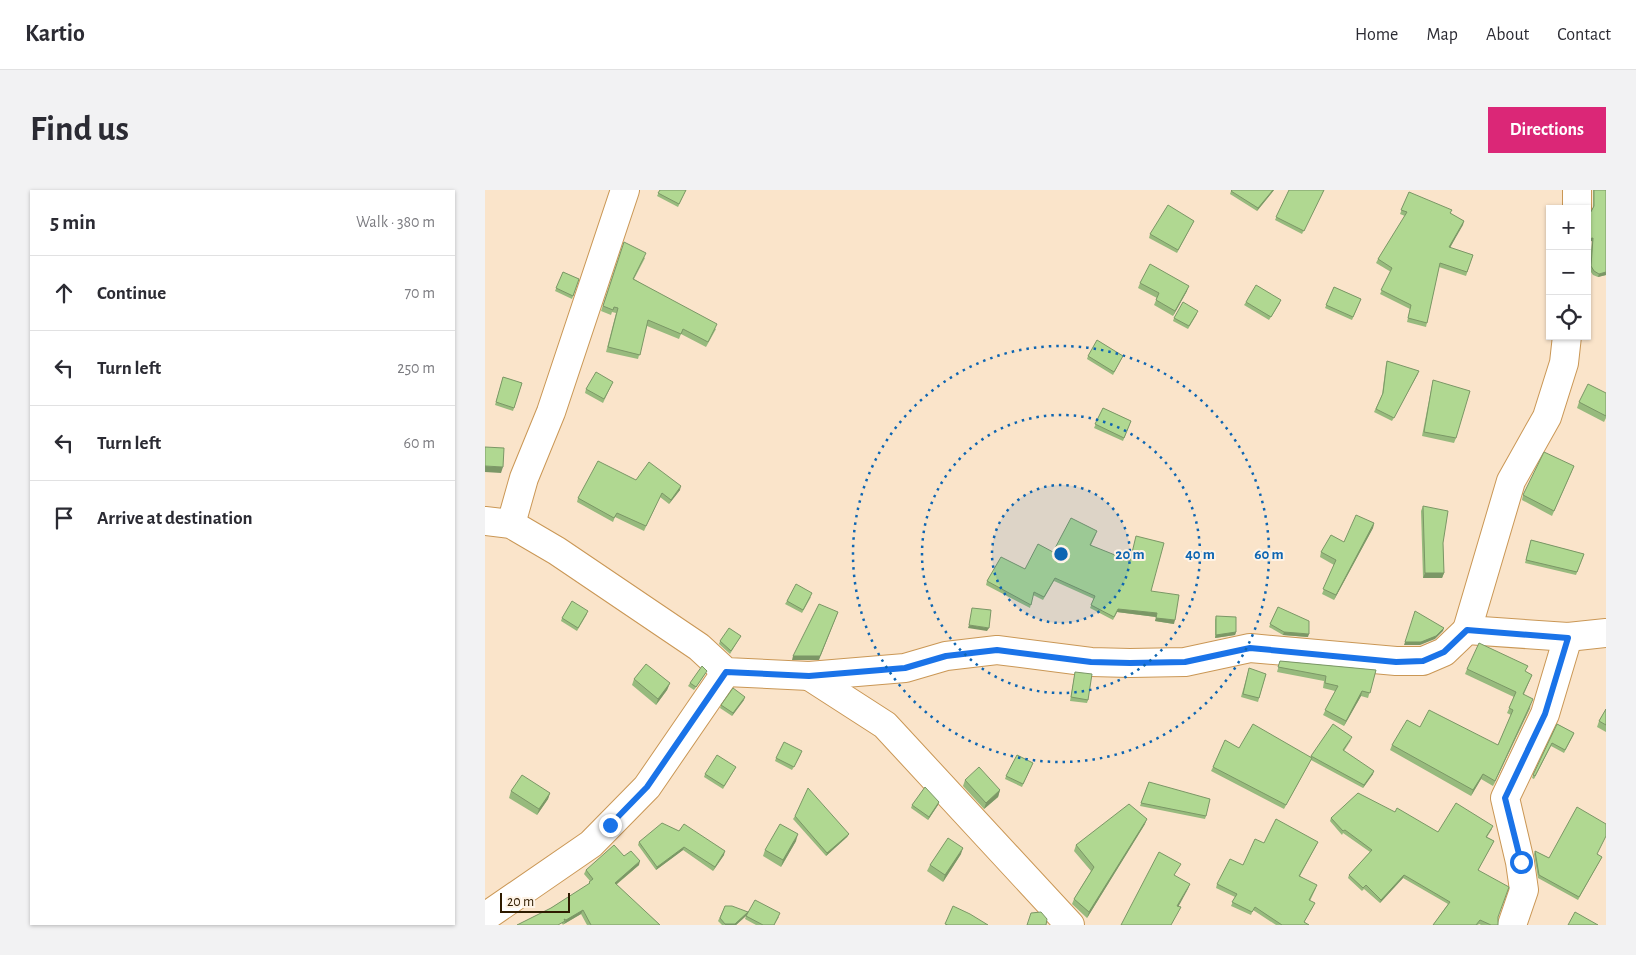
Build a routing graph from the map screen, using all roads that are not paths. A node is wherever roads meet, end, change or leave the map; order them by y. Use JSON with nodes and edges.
{"nodes":[{"id":1,"x":625,"y":190,"type":"edge"},
{"id":2,"x":1577,"y":190,"type":"edge"},
{"id":3,"x":1577,"y":205,"type":"edge"},
{"id":4,"x":1567,"y":340,"type":"edge"},
{"id":5,"x":498,"y":522,"type":"edge"},
{"id":6,"x":1467,"y":630,"type":"junction"},
{"id":7,"x":1606,"y":633,"type":"edge"},
{"id":8,"x":1568,"y":638,"type":"junction"},
{"id":9,"x":726,"y":672,"type":"junction"},
{"id":10,"x":809,"y":676,"type":"junction"},
{"id":11,"x":485,"y":917,"type":"edge"},
{"id":12,"x":1070,"y":925,"type":"edge"},
{"id":13,"x":1512,"y":925,"type":"edge"}],
"edges":[{"from":1,"to":5,"type":"street"},
{"from":2,"to":3,"type":"street"},
{"from":4,"to":6,"type":"street"},
{"from":5,"to":9,"type":"street"},
{"from":6,"to":8,"type":"street"},
{"from":6,"to":10,"type":"street"},
{"from":7,"to":8,"type":"street"},
{"from":8,"to":13,"type":"street"},
{"from":9,"to":10,"type":"street"},
{"from":9,"to":11,"type":"street"},
{"from":10,"to":12,"type":"street"}]}
